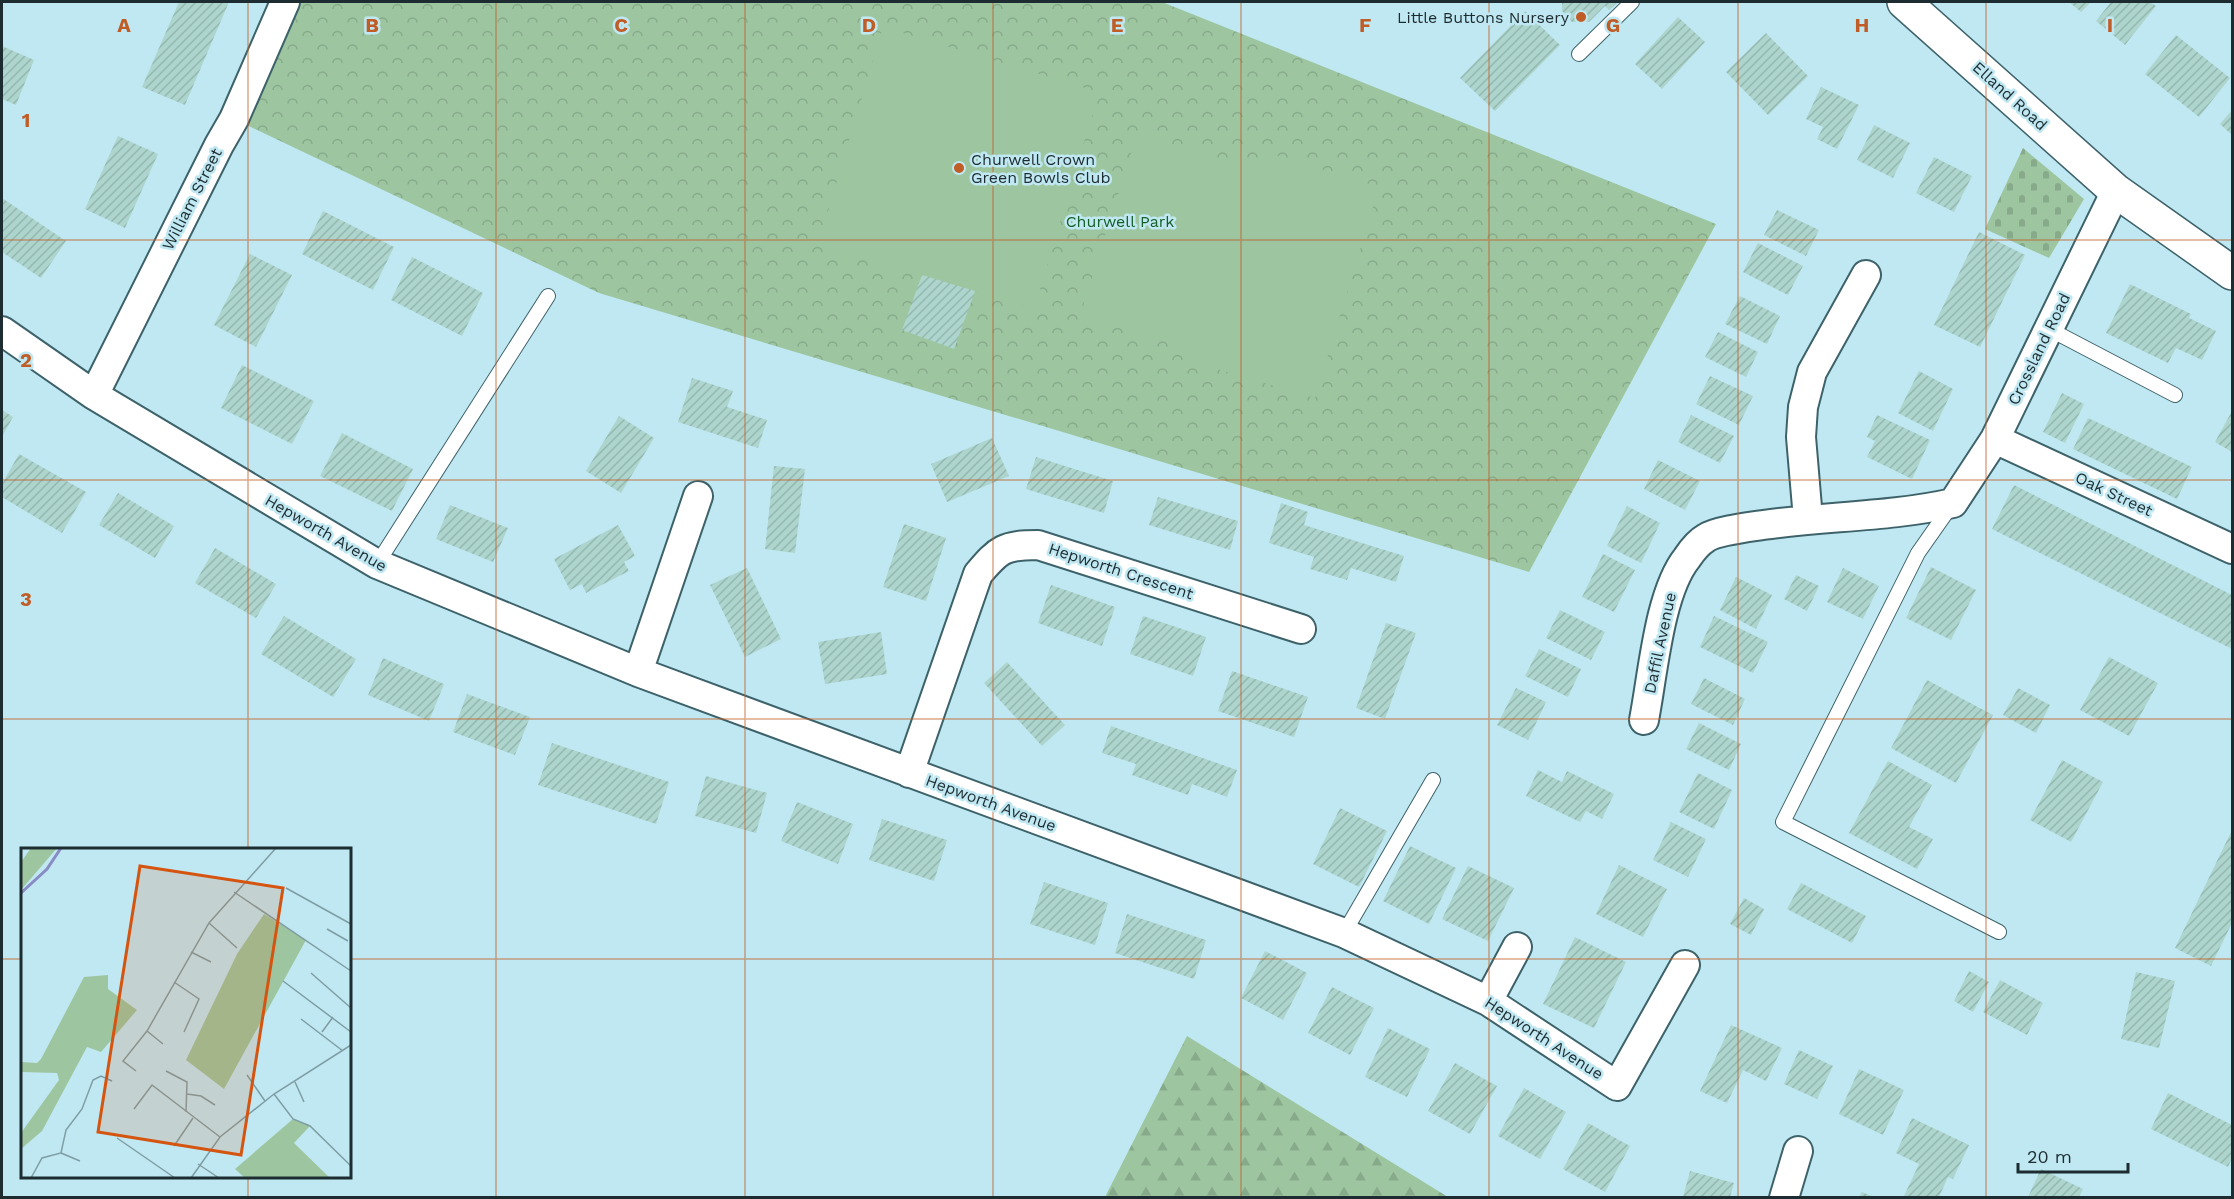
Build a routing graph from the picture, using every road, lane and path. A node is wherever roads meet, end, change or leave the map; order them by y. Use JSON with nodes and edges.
{"nodes":[{"id":1,"x":285,"y":2,"type":"edge"},
{"id":2,"x":1632,"y":2,"type":"edge"},
{"id":3,"x":1904,"y":2,"type":"edge"},
{"id":4,"x":1579,"y":54,"type":"dead end"},
{"id":5,"x":2116,"y":191,"type":"junction"},
{"id":6,"x":2232,"y":273,"type":"edge"},
{"id":7,"x":1866,"y":275,"type":"dead end"},
{"id":8,"x":548,"y":296,"type":"dead end"},
{"id":9,"x":2049,"y":328,"type":"junction"},
{"id":10,"x":2,"y":331,"type":"edge"},
{"id":11,"x":94,"y":395,"type":"junction"},
{"id":12,"x":2175,"y":395,"type":"dead end"},
{"id":13,"x":1995,"y":439,"type":"junction"},
{"id":14,"x":698,"y":496,"type":"dead end"},
{"id":15,"x":1953,"y":503,"type":"junction"},
{"id":16,"x":1808,"y":519,"type":"junction"},
{"id":17,"x":2232,"y":549,"type":"edge"},
{"id":18,"x":376,"y":564,"type":"junction"},
{"id":19,"x":1301,"y":629,"type":"dead end"},
{"id":20,"x":638,"y":672,"type":"junction"},
{"id":21,"x":1644,"y":720,"type":"dead end"},
{"id":22,"x":909,"y":773,"type":"junction"},
{"id":23,"x":1433,"y":780,"type":"dead end"},
{"id":24,"x":2000,"y":932,"type":"dead end"},
{"id":25,"x":1344,"y":933,"type":"junction"},
{"id":26,"x":1517,"y":947,"type":"dead end"},
{"id":27,"x":1685,"y":965,"type":"dead end"},
{"id":28,"x":1488,"y":1001,"type":"junction"},
{"id":29,"x":1798,"y":1151,"type":"dead end"},
{"id":30,"x":1784,"y":1197,"type":"edge"}],
"edges":[{"from":1,"to":11,"type":"street","name":"William Street"},
{"from":2,"to":4,"type":"lane"},
{"from":3,"to":5,"type":"main road","name":"Elland Road"},
{"from":5,"to":6,"type":"main road","name":"Elland Road"},
{"from":5,"to":9,"type":"street","name":"Crossland Road"},
{"from":7,"to":16,"type":"street"},
{"from":8,"to":18,"type":"lane"},
{"from":9,"to":12,"type":"lane"},
{"from":9,"to":13,"type":"street","name":"Crossland Road"},
{"from":10,"to":11,"type":"street","name":"Hepworth Avenue"},
{"from":11,"to":18,"type":"street","name":"Hepworth Avenue"},
{"from":13,"to":15,"type":"street","name":"Crossland Road"},
{"from":13,"to":17,"type":"street","name":"Oak Street"},
{"from":14,"to":20,"type":"street"},
{"from":15,"to":16,"type":"street","name":"Daffil Avenue"},
{"from":15,"to":24,"type":"lane"},
{"from":16,"to":21,"type":"street","name":"Daffil Avenue"},
{"from":18,"to":20,"type":"street","name":"Hepworth Avenue"},
{"from":19,"to":22,"type":"street","name":"Hepworth Crescent"},
{"from":20,"to":22,"type":"street","name":"Hepworth Avenue"},
{"from":22,"to":25,"type":"street","name":"Hepworth Avenue"},
{"from":23,"to":25,"type":"lane"},
{"from":25,"to":28,"type":"street","name":"Hepworth Avenue"},
{"from":26,"to":28,"type":"street"},
{"from":27,"to":28,"type":"street","name":"Hepworth Avenue"},
{"from":29,"to":30,"type":"street"}]}
